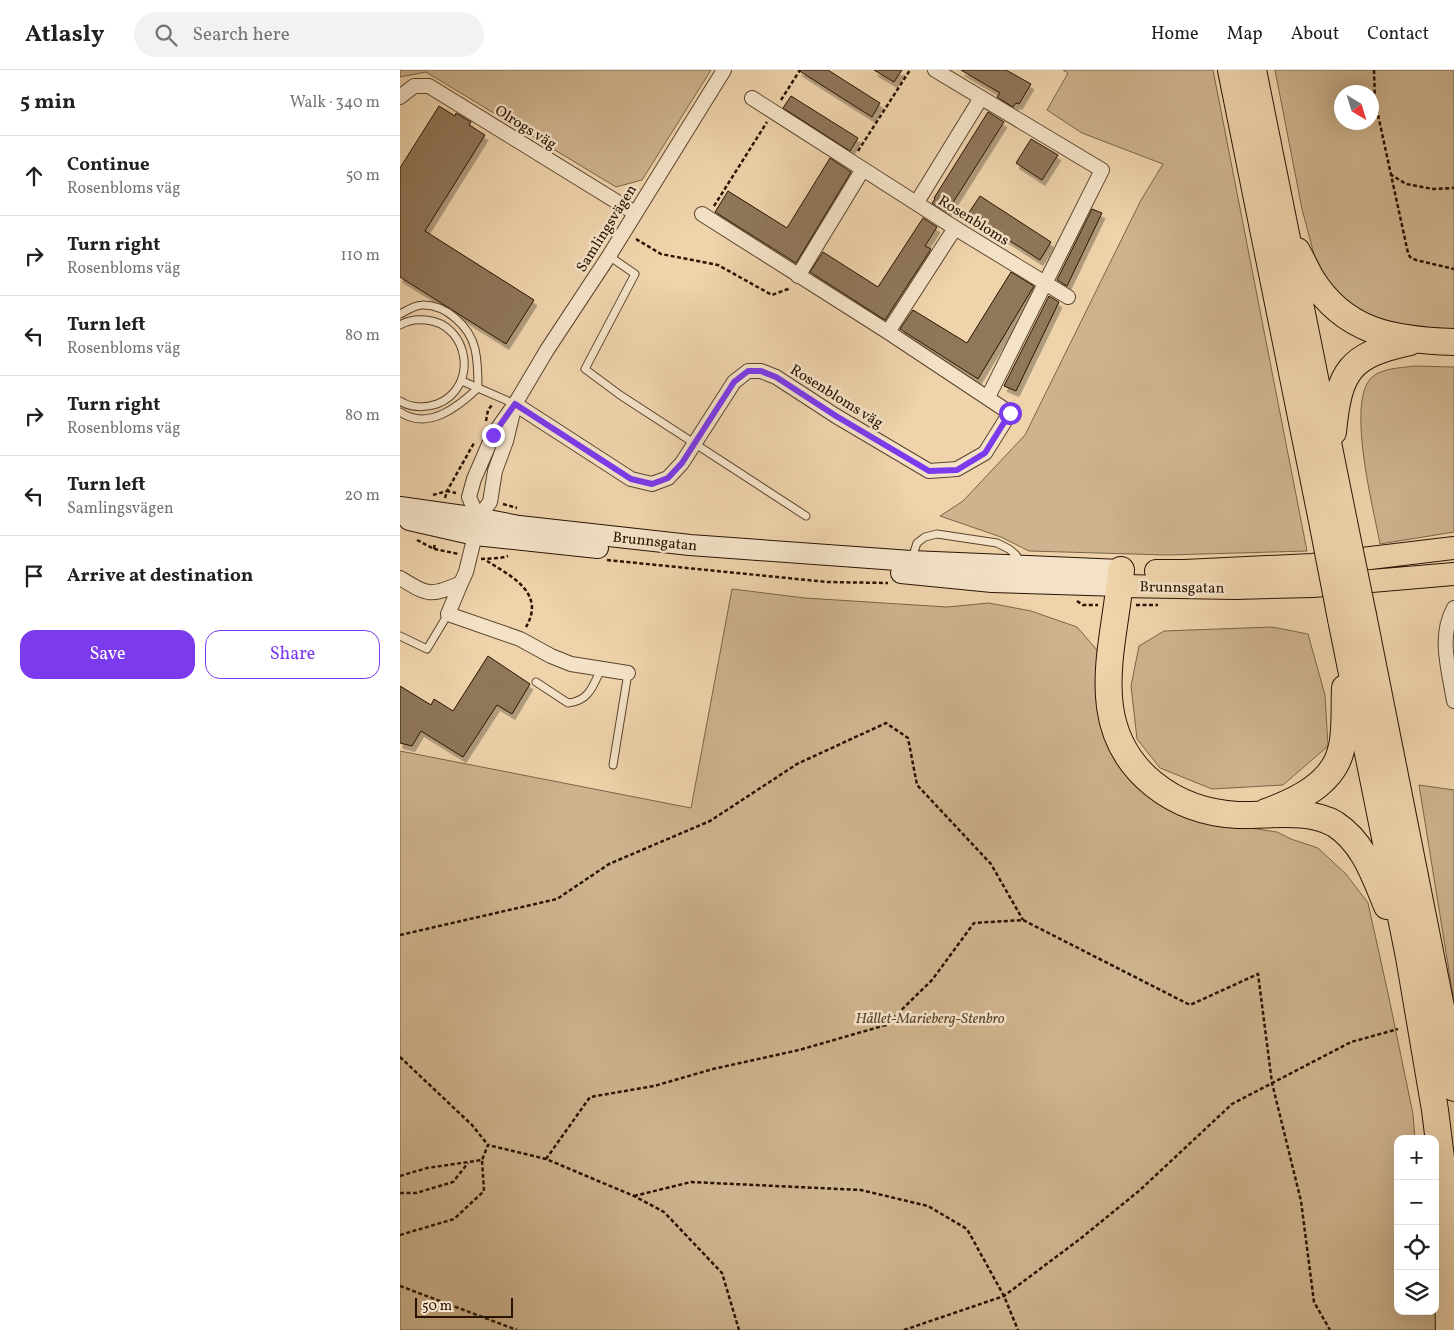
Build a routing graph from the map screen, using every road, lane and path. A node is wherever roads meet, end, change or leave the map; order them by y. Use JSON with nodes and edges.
{"nodes":[{"id":1,"x":724,"y":70,"type":"edge"},
{"id":2,"x":800,"y":70,"type":"edge"},
{"id":3,"x":910,"y":70,"type":"edge"},
{"id":4,"x":935,"y":70,"type":"edge"},
{"id":5,"x":1231,"y":70,"type":"edge"},
{"id":6,"x":1253,"y":70,"type":"edge"},
{"id":7,"x":1374,"y":70,"type":"edge"},
{"id":8,"x":400,"y":97,"type":"edge"},
{"id":9,"x":752,"y":98,"type":"dead end"},
{"id":10,"x":981,"y":98,"type":"junction"},
{"id":11,"x":774,"y":112,"type":"junction"},
{"id":12,"x":858,"y":165,"type":"junction"},
{"id":13,"x":1390,"y":174,"type":"junction"},
{"id":14,"x":1454,"y":188,"type":"edge"},
{"id":15,"x":916,"y":202,"type":"junction"},
{"id":16,"x":635,"y":213,"type":"junction"},
{"id":17,"x":704,"y":216,"type":"joint"},
{"id":18,"x":1284,"y":226,"type":"junction"},
{"id":19,"x":955,"y":228,"type":"junction"},
{"id":20,"x":624,"y":231,"type":"junction"},
{"id":21,"x":609,"y":256,"type":"junction"},
{"id":22,"x":1454,"y":269,"type":"edge"},
{"id":23,"x":798,"y":276,"type":"junction"},
{"id":24,"x":1045,"y":283,"type":"junction"},
{"id":25,"x":1068,"y":297,"type":"dead end"},
{"id":26,"x":400,"y":314,"type":"edge"},
{"id":27,"x":400,"y":325,"type":"edge"},
{"id":28,"x":888,"y":332,"type":"junction"},
{"id":29,"x":1417,"y":341,"type":"junction"},
{"id":30,"x":1454,"y":342,"type":"edge"},
{"id":31,"x":462,"y":381,"type":"junction"},
{"id":32,"x":478,"y":388,"type":"junction"},
{"id":33,"x":498,"y":396,"type":"junction"},
{"id":34,"x":988,"y":397,"type":"junction"},
{"id":35,"x":400,"y":401,"type":"edge"},
{"id":36,"x":515,"y":404,"type":"junction"},
{"id":37,"x":400,"y":412,"type":"edge"},
{"id":38,"x":486,"y":422,"type":"dead end"},
{"id":39,"x":476,"y":438,"type":"dead end"},
{"id":40,"x":694,"y":444,"type":"junction"},
{"id":41,"x":1330,"y":455,"type":"junction"},
{"id":42,"x":430,"y":496,"type":"dead end"},
{"id":43,"x":400,"y":507,"type":"edge"},
{"id":44,"x":806,"y":516,"type":"dead end"},
{"id":45,"x":400,"y":518,"type":"edge"},
{"id":46,"x":1333,"y":524,"type":"junction"},
{"id":47,"x":476,"y":526,"type":"junction"},
{"id":48,"x":1454,"y":548,"type":"edge"},
{"id":49,"x":485,"y":560,"type":"dead end"},
{"id":50,"x":1022,"y":565,"type":"junction"},
{"id":51,"x":910,"y":567,"type":"junction"},
{"id":52,"x":1454,"y":574,"type":"edge"},
{"id":53,"x":400,"y":578,"type":"edge"},
{"id":54,"x":1120,"y":578,"type":"junction"},
{"id":55,"x":461,"y":583,"type":"junction"},
{"id":56,"x":1454,"y":608,"type":"edge"},
{"id":57,"x":448,"y":614,"type":"junction"},
{"id":58,"x":1352,"y":617,"type":"junction"},
{"id":59,"x":400,"y":636,"type":"edge"},
{"id":60,"x":520,"y":639,"type":"junction"},
{"id":61,"x":1348,"y":653,"type":"junction"},
{"id":62,"x":601,"y":669,"type":"junction"},
{"id":63,"x":628,"y":673,"type":"joint"},
{"id":64,"x":536,"y":682,"type":"dead end"},
{"id":65,"x":1454,"y":701,"type":"edge"},
{"id":66,"x":613,"y":765,"type":"dead end"},
{"id":67,"x":1261,"y":814,"type":"junction"},
{"id":68,"x":1023,"y":920,"type":"junction"},
{"id":69,"x":400,"y":935,"type":"edge"},
{"id":70,"x":1409,"y":957,"type":"junction"},
{"id":71,"x":1398,"y":1029,"type":"dead end"},
{"id":72,"x":400,"y":1057,"type":"edge"},
{"id":73,"x":1272,"y":1083,"type":"junction"},
{"id":74,"x":1454,"y":1088,"type":"edge"},
{"id":75,"x":488,"y":1145,"type":"junction"},
{"id":76,"x":546,"y":1159,"type":"junction"},
{"id":77,"x":482,"y":1160,"type":"junction"},
{"id":78,"x":468,"y":1162,"type":"junction"},
{"id":79,"x":400,"y":1176,"type":"edge"},
{"id":80,"x":400,"y":1193,"type":"edge"},
{"id":81,"x":634,"y":1196,"type":"junction"},
{"id":82,"x":400,"y":1235,"type":"edge"},
{"id":83,"x":400,"y":1286,"type":"edge"},
{"id":84,"x":1004,"y":1296,"type":"junction"},
{"id":85,"x":517,"y":1330,"type":"edge"},
{"id":86,"x":739,"y":1330,"type":"edge"},
{"id":87,"x":904,"y":1330,"type":"edge"},
{"id":88,"x":1018,"y":1330,"type":"edge"},
{"id":89,"x":1330,"y":1330,"type":"edge"},
{"id":90,"x":1449,"y":1330,"type":"edge"}],
"edges":[{"from":1,"to":16,"type":"street","name":"Samlingsvägen"},
{"from":2,"to":11,"type":"path"},
{"from":3,"to":12,"type":"path"},
{"from":4,"to":10,"type":"street"},
{"from":5,"to":46,"type":"highway"},
{"from":6,"to":18,"type":"highway"},
{"from":7,"to":13,"type":"path"},
{"from":8,"to":16,"type":"street","name":"Olrogs väg"},
{"from":9,"to":11,"type":"street","name":"Rosenbloms"},
{"from":10,"to":15,"type":"street"},
{"from":10,"to":24,"type":"street"},
{"from":11,"to":12,"type":"street","name":"Rosenbloms"},
{"from":11,"to":17,"type":"path"},
{"from":12,"to":15,"type":"street","name":"Rosenbloms"},
{"from":12,"to":23,"type":"street"},
{"from":13,"to":14,"type":"path"},
{"from":13,"to":22,"type":"path"},
{"from":15,"to":19,"type":"street","name":"Rosenbloms"},
{"from":16,"to":20,"type":"street","name":"Samlingsvägen"},
{"from":17,"to":23,"type":"street","name":"Rosenbloms väg"},
{"from":18,"to":29,"type":"highway"},
{"from":18,"to":41,"type":"highway"},
{"from":19,"to":24,"type":"street","name":"Rosenbloms"},
{"from":19,"to":28,"type":"street"},
{"from":20,"to":21,"type":"street","name":"Samlingsvägen"},
{"from":20,"to":23,"type":"path"},
{"from":21,"to":36,"type":"street","name":"Samlingsvägen"},
{"from":21,"to":40,"type":"lane"},
{"from":23,"to":28,"type":"street","name":"Rosenbloms väg"},
{"from":24,"to":25,"type":"street","name":"Rosenbloms"},
{"from":24,"to":34,"type":"street"},
{"from":26,"to":32,"type":"lane"},
{"from":27,"to":31,"type":"lane"},
{"from":28,"to":34,"type":"street","name":"Rosenbloms väg"},
{"from":29,"to":30,"type":"highway"},
{"from":29,"to":41,"type":"highway"},
{"from":31,"to":32,"type":"lane"},
{"from":31,"to":35,"type":"lane"},
{"from":32,"to":33,"type":"lane"},
{"from":32,"to":37,"type":"lane"},
{"from":33,"to":36,"type":"lane"},
{"from":33,"to":38,"type":"path"},
{"from":34,"to":40,"type":"street","name":"Rosenbloms väg"},
{"from":36,"to":40,"type":"street","name":"Rosenbloms väg"},
{"from":36,"to":47,"type":"street","name":"Samlingsvägen"},
{"from":36,"to":47,"type":"street","name":"Samlingsvägen"},
{"from":39,"to":42,"type":"path"},
{"from":40,"to":44,"type":"lane"},
{"from":41,"to":46,"type":"highway"},
{"from":43,"to":47,"type":"main road","name":"Brunnsgatan"},
{"from":45,"to":47,"type":"main road","name":"Brunnsgatan"},
{"from":46,"to":58,"type":"highway","bridge":true},
{"from":47,"to":51,"type":"main road","name":"Brunnsgatan"},
{"from":47,"to":55,"type":"street"},
{"from":48,"to":54,"type":"main road","name":"Brunnsgatan"},
{"from":49,"to":60,"type":"path"},
{"from":50,"to":51,"type":"main road","name":"Brunnsgatan"},
{"from":50,"to":51,"type":"lane"},
{"from":50,"to":54,"type":"main road","name":"Brunnsgatan"},
{"from":51,"to":54,"type":"main road","name":"Brunnsgatan"},
{"from":52,"to":54,"type":"main road","name":"Brunnsgatan"},
{"from":53,"to":55,"type":"street"},
{"from":54,"to":67,"type":"highway"},
{"from":55,"to":57,"type":"street"},
{"from":56,"to":65,"type":"street"},
{"from":57,"to":59,"type":"lane"},
{"from":57,"to":60,"type":"street"},
{"from":58,"to":61,"type":"highway"},
{"from":58,"to":74,"type":"highway"},
{"from":60,"to":62,"type":"street"},
{"from":61,"to":67,"type":"highway"},
{"from":61,"to":70,"type":"highway"},
{"from":62,"to":63,"type":"street"},
{"from":62,"to":64,"type":"lane"},
{"from":63,"to":66,"type":"lane"},
{"from":67,"to":70,"type":"highway"},
{"from":68,"to":69,"type":"path"},
{"from":68,"to":73,"type":"path"},
{"from":68,"to":76,"type":"path"},
{"from":70,"to":90,"type":"highway"},
{"from":71,"to":73,"type":"path"},
{"from":72,"to":75,"type":"path"},
{"from":73,"to":84,"type":"path"},
{"from":73,"to":89,"type":"path"},
{"from":75,"to":76,"type":"path"},
{"from":75,"to":77,"type":"path"},
{"from":76,"to":81,"type":"path"},
{"from":77,"to":78,"type":"path"},
{"from":77,"to":82,"type":"path"},
{"from":78,"to":79,"type":"path"},
{"from":78,"to":80,"type":"path"},
{"from":81,"to":84,"type":"path"},
{"from":81,"to":86,"type":"path"},
{"from":83,"to":85,"type":"path"},
{"from":84,"to":87,"type":"path"},
{"from":84,"to":88,"type":"path"}]}
